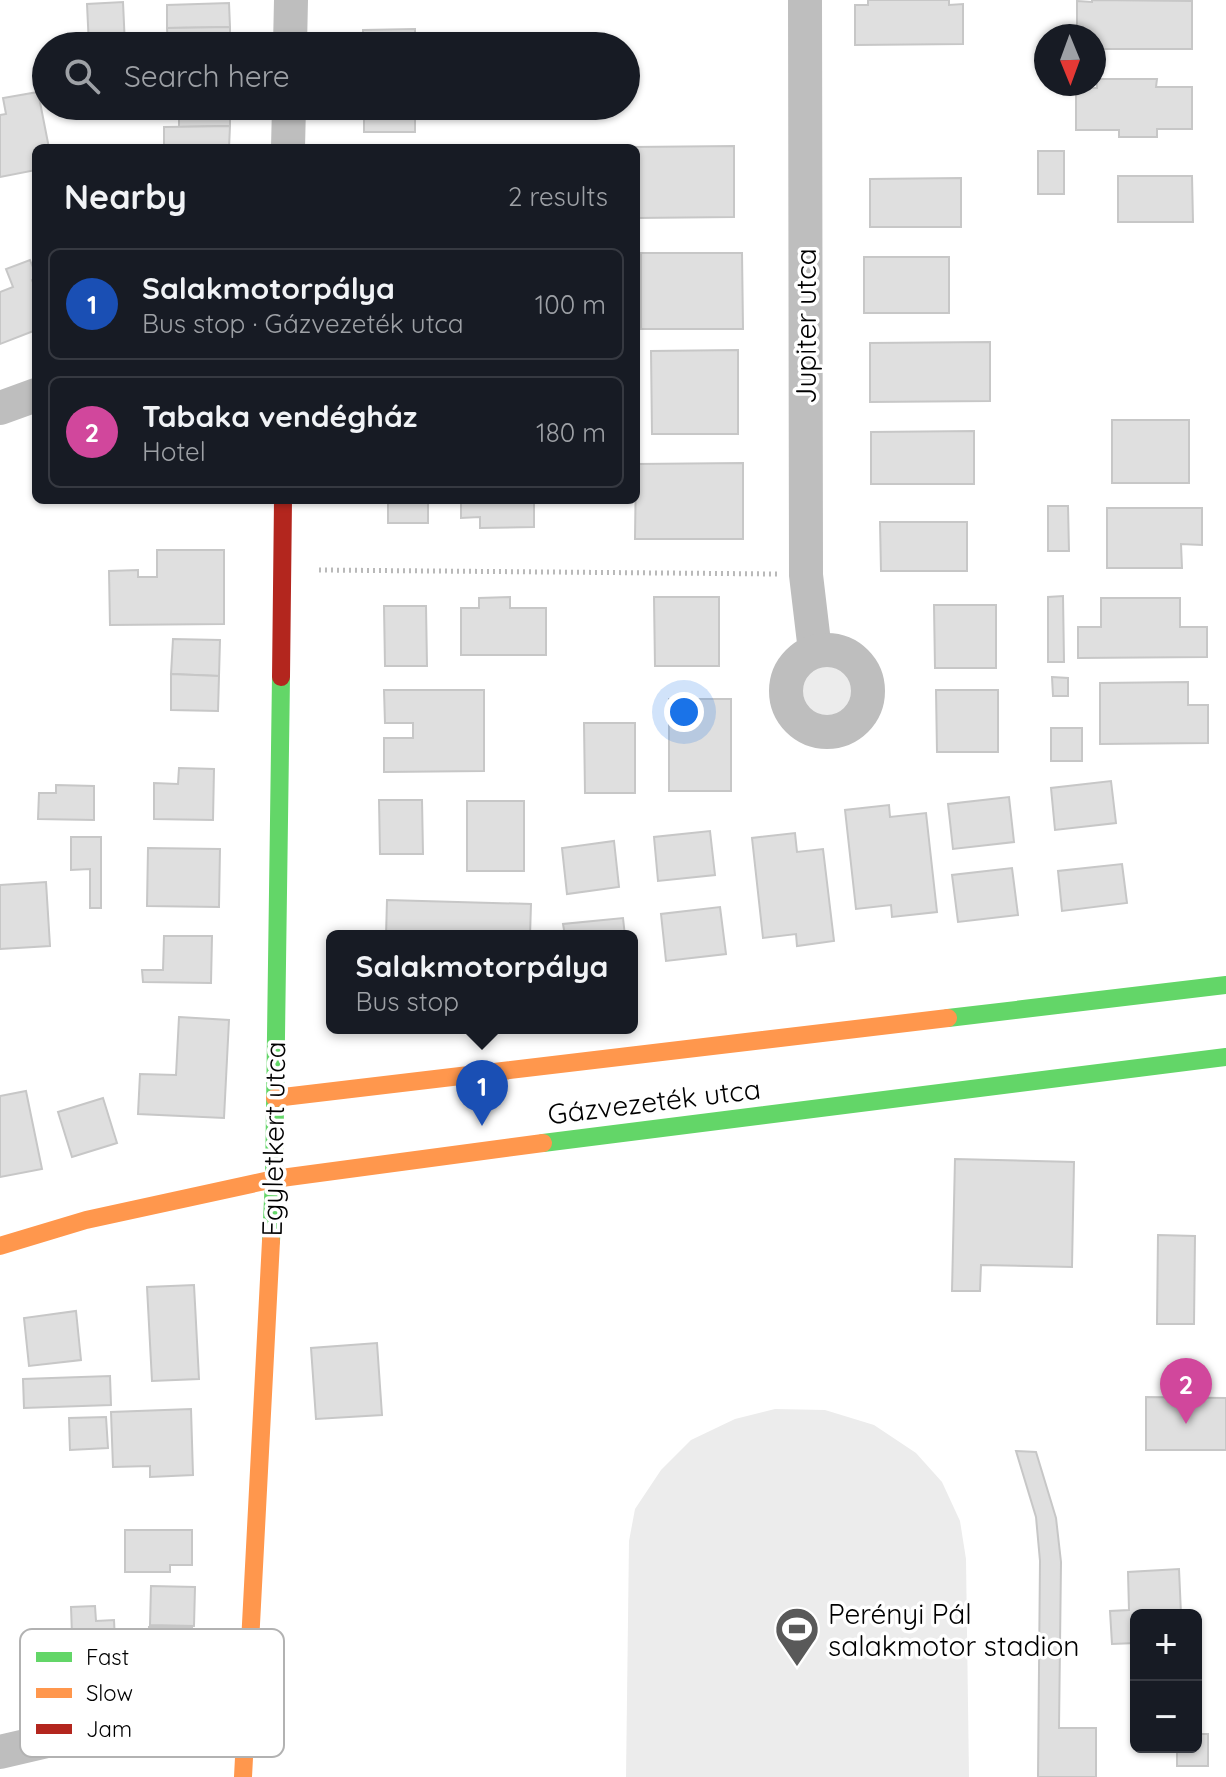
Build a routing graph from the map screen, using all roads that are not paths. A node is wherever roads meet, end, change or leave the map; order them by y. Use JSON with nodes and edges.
{"nodes":[{"id":1,"x":291,"y":0,"type":"edge"},
{"id":2,"x":805,"y":0,"type":"edge"},
{"id":3,"x":290,"y":32,"type":"edge"},
{"id":4,"x":289,"y":120,"type":"edge"},
{"id":5,"x":288,"y":144,"type":"edge"},
{"id":6,"x":32,"y":396,"type":"edge"},
{"id":7,"x":0,"y":408,"type":"edge"},
{"id":8,"x":283,"y":504,"type":"edge"},
{"id":9,"x":815,"y":651,"type":"dead end"},
{"id":10,"x":1226,"y":985,"type":"edge"},
{"id":11,"x":1226,"y":1057,"type":"edge"},
{"id":12,"x":275,"y":1098,"type":"junction"},
{"id":13,"x":274,"y":1179,"type":"junction"},
{"id":14,"x":0,"y":1246,"type":"edge"},
{"id":15,"x":252,"y":1629,"type":"edge"},
{"id":16,"x":20,"y":1747,"type":"edge"},
{"id":17,"x":0,"y":1752,"type":"edge"},
{"id":18,"x":245,"y":1757,"type":"edge"},
{"id":19,"x":243,"y":1777,"type":"edge"}],
"edges":[{"from":1,"to":3,"type":"street"},
{"from":2,"to":9,"type":"street","name":"Jupiter utca"},
{"from":4,"to":5,"type":"street"},
{"from":6,"to":7,"type":"street"},
{"from":8,"to":12,"type":"street","name":"Egyletkert utca"},
{"from":10,"to":12,"type":"street"},
{"from":11,"to":13,"type":"street","name":"Gázvezeték utca"},
{"from":12,"to":13,"type":"street","name":"Egyletkert utca"},
{"from":13,"to":14,"type":"street","name":"Gázvezeték utca"},
{"from":13,"to":15,"type":"street","name":"Egyletkert utca"},
{"from":16,"to":17,"type":"street"},
{"from":18,"to":19,"type":"street","name":"Egyletkert utca"}]}
